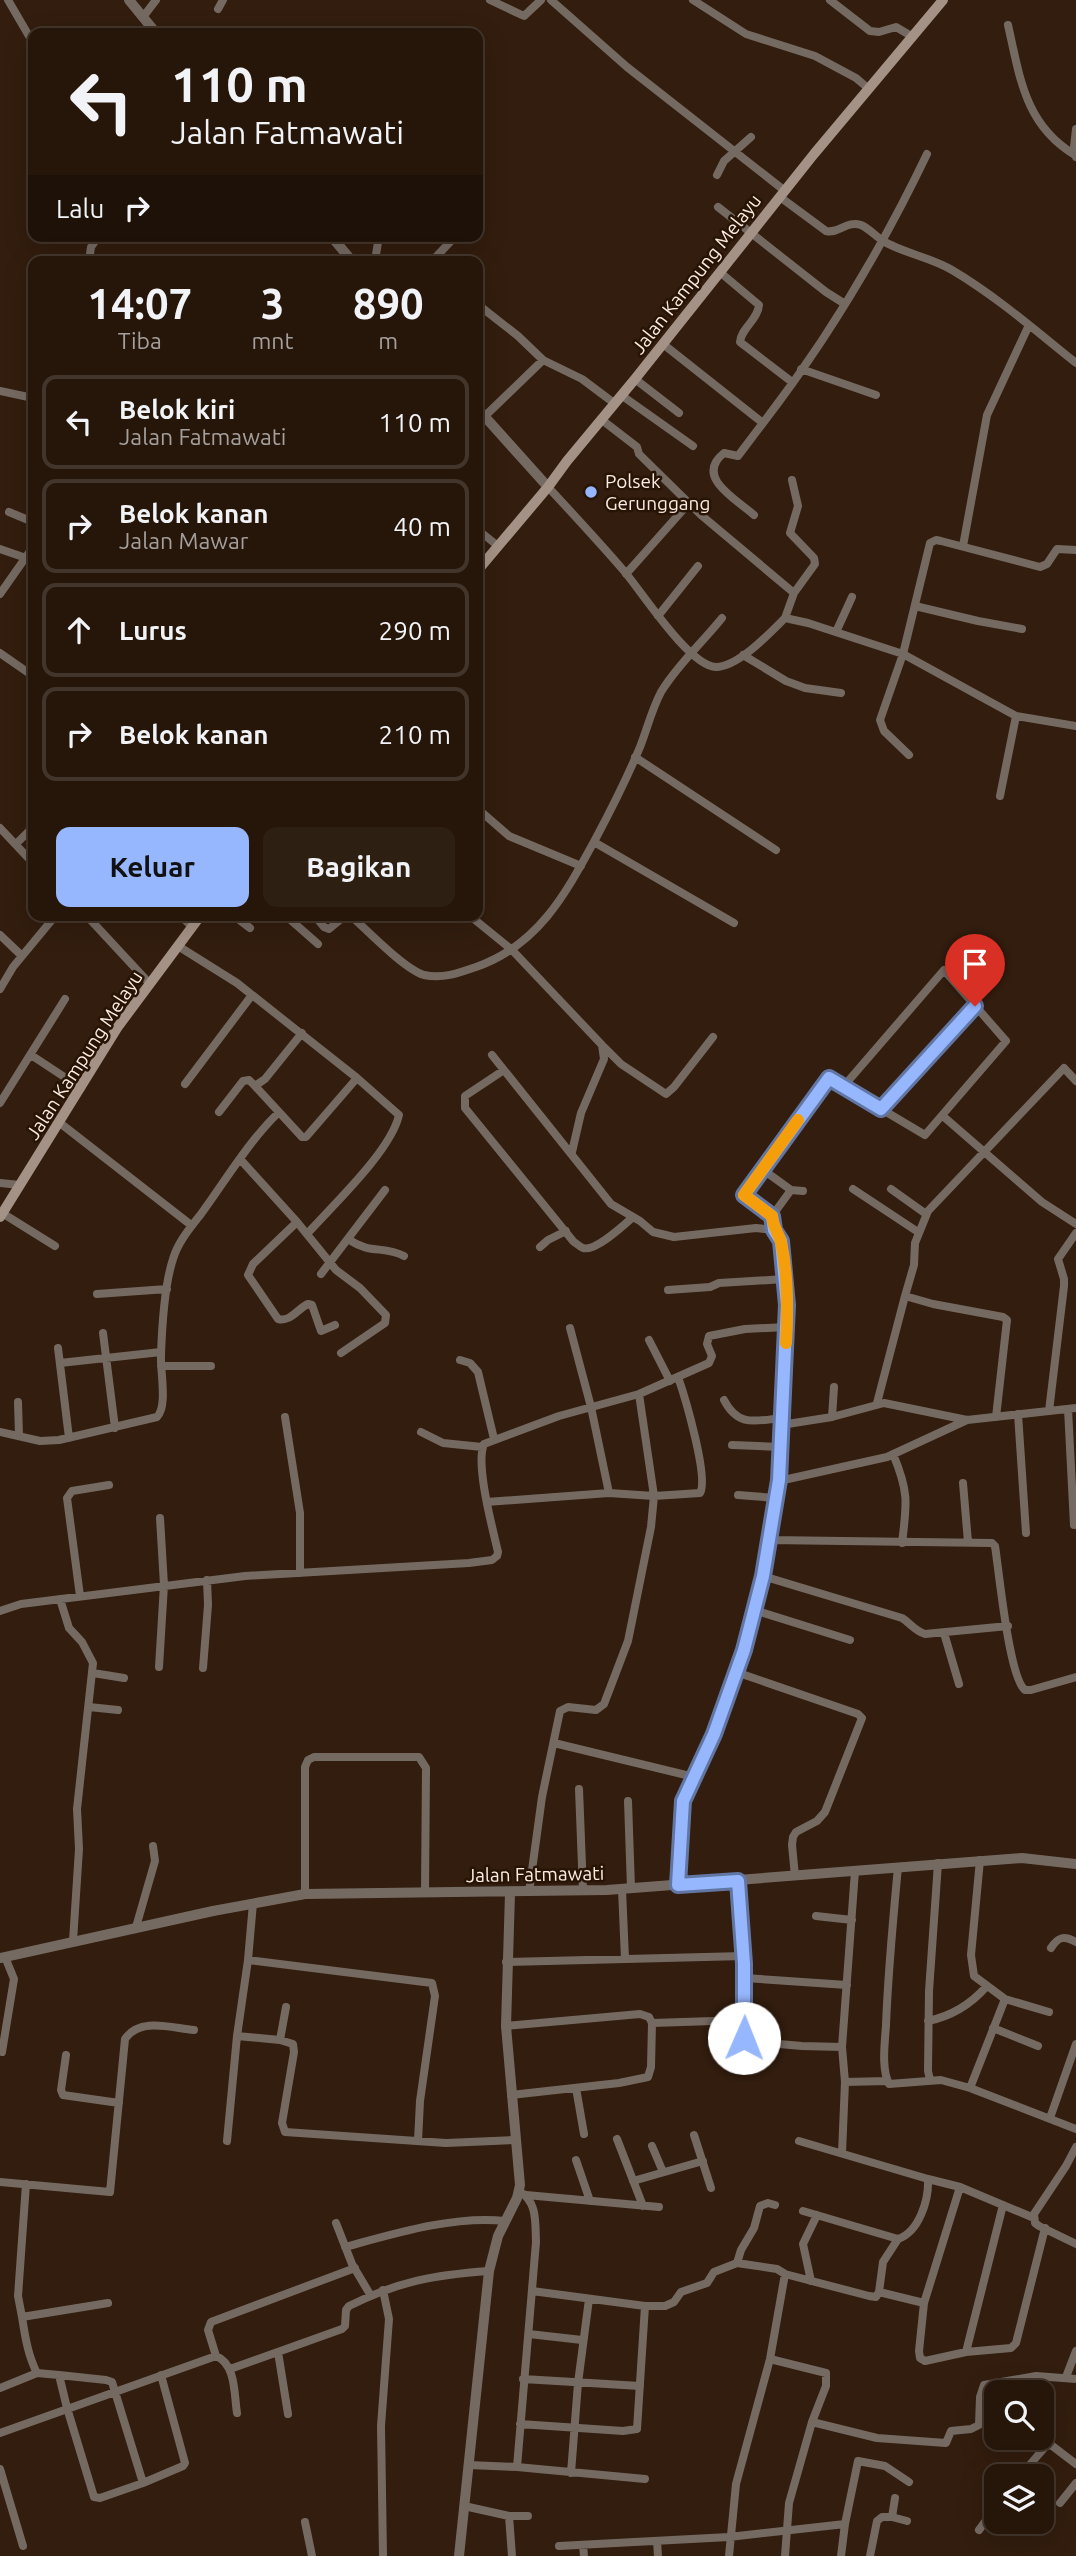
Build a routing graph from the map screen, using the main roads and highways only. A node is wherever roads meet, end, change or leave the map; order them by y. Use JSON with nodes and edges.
{"nodes":[{"id":1,"x":943,"y":0,"type":"edge"},
{"id":2,"x":483,"y":564,"type":"edge"},
{"id":3,"x":196,"y":921,"type":"edge"},
{"id":4,"x":1,"y":1215,"type":"edge"}],
"edges":[{"from":1,"to":2,"type":"main road","name":"Jalan Kampung Melayu"},
{"from":3,"to":4,"type":"main road","name":"Jalan Kampung Melayu"}]}
